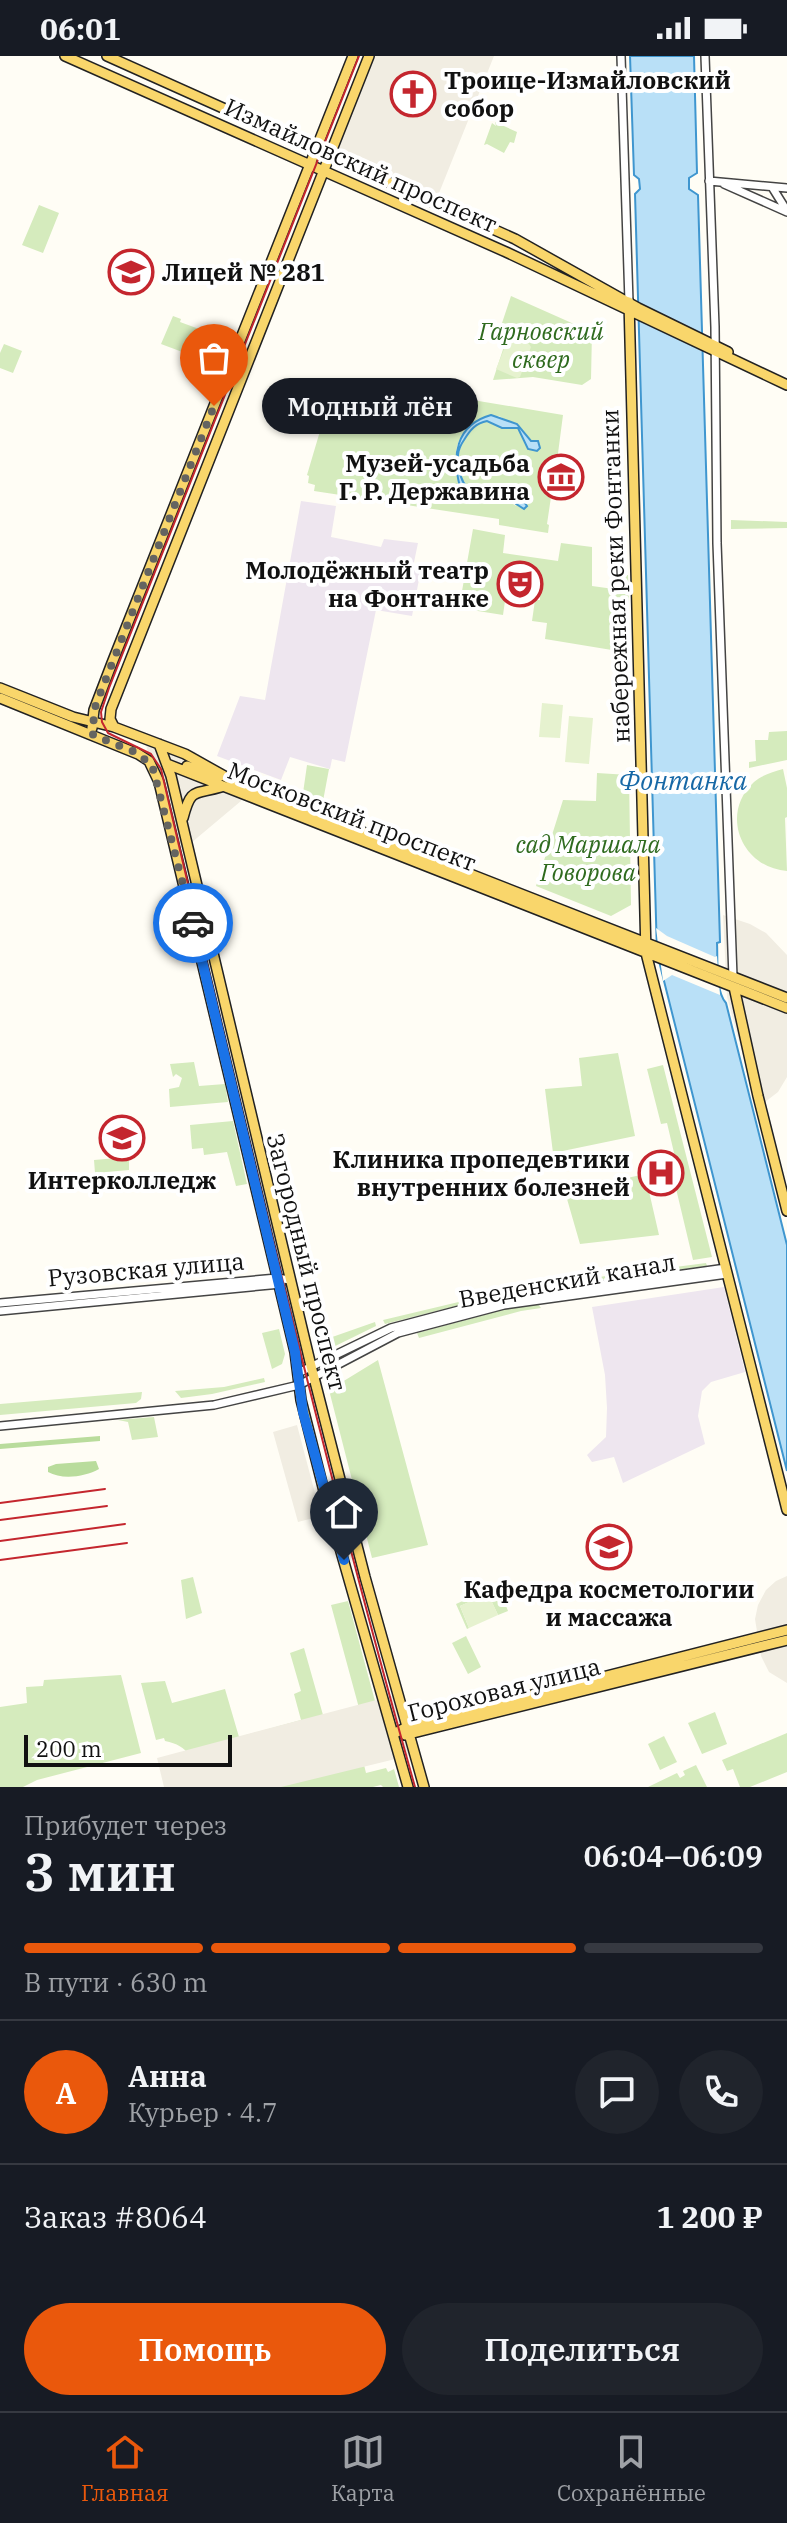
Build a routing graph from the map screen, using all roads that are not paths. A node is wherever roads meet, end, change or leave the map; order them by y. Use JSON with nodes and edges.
{"nodes":[{"id":1,"x":65,"y":56,"type":"edge"},
{"id":2,"x":107,"y":56,"type":"edge"},
{"id":3,"x":353,"y":56,"type":"edge"},
{"id":4,"x":369,"y":56,"type":"edge"},
{"id":5,"x":621,"y":56,"type":"edge"},
{"id":6,"x":705,"y":56,"type":"edge"},
{"id":7,"x":316,"y":149,"type":"junction"},
{"id":8,"x":330,"y":155,"type":"junction"},
{"id":9,"x":310,"y":165,"type":"junction"},
{"id":10,"x":323,"y":171,"type":"junction"},
{"id":11,"x":714,"y":181,"type":"junction"},
{"id":12,"x":749,"y":185,"type":"junction"},
{"id":13,"x":772,"y":187,"type":"junction"},
{"id":14,"x":787,"y":188,"type":"edge"},
{"id":15,"x":745,"y":193,"type":"junction"},
{"id":16,"x":784,"y":196,"type":"edge"},
{"id":17,"x":767,"y":204,"type":"junction"},
{"id":18,"x":787,"y":211,"type":"edge"},
{"id":19,"x":634,"y":310,"type":"junction"},
{"id":20,"x":708,"y":345,"type":"junction"},
{"id":21,"x":787,"y":379,"type":"edge"},
{"id":22,"x":787,"y":385,"type":"edge"},
{"id":23,"x":0,"y":688,"type":"edge"},
{"id":24,"x":0,"y":698,"type":"edge"},
{"id":25,"x":92,"y":723,"type":"junction"},
{"id":26,"x":114,"y":727,"type":"junction"},
{"id":27,"x":93,"y":735,"type":"junction"},
{"id":28,"x":159,"y":744,"type":"junction"},
{"id":29,"x":135,"y":752,"type":"junction"},
{"id":30,"x":167,"y":764,"type":"junction"},
{"id":31,"x":155,"y":772,"type":"junction"},
{"id":32,"x":235,"y":782,"type":"junction"},
{"id":33,"x":222,"y":787,"type":"junction"},
{"id":34,"x":182,"y":822,"type":"junction"},
{"id":35,"x":650,"y":942,"type":"junction"},
{"id":36,"x":646,"y":953,"type":"junction"},
{"id":37,"x":732,"y":976,"type":"junction"},
{"id":38,"x":734,"y":987,"type":"junction"},
{"id":39,"x":787,"y":998,"type":"edge"},
{"id":40,"x":787,"y":1008,"type":"edge"},
{"id":41,"x":787,"y":1211,"type":"edge"},
{"id":42,"x":726,"y":1271,"type":"junction"},
{"id":43,"x":290,"y":1280,"type":"junction"},
{"id":44,"x":278,"y":1281,"type":"junction"},
{"id":45,"x":0,"y":1303,"type":"edge"},
{"id":46,"x":0,"y":1311,"type":"edge"},
{"id":47,"x":311,"y":1366,"type":"junction"},
{"id":48,"x":298,"y":1373,"type":"junction"},
{"id":49,"x":314,"y":1377,"type":"junction"},
{"id":50,"x":299,"y":1385,"type":"junction"},
{"id":51,"x":0,"y":1426,"type":"edge"},
{"id":52,"x":787,"y":1510,"type":"edge"},
{"id":53,"x":787,"y":1630,"type":"edge"},
{"id":54,"x":787,"y":1640,"type":"edge"},
{"id":55,"x":408,"y":1731,"type":"junction"},
{"id":56,"x":393,"y":1734,"type":"junction"},
{"id":57,"x":408,"y":1787,"type":"edge"},
{"id":58,"x":424,"y":1787,"type":"edge"}],
"edges":[{"from":1,"to":9,"type":"main road","name":"Измайловский проспект"},
{"from":2,"to":7,"type":"main road","name":"Измайловский проспект"},
{"from":3,"to":7,"type":"main road"},
{"from":4,"to":8,"type":"main road"},
{"from":5,"to":19,"type":"street","name":"набережная реки Фонтанки"},
{"from":6,"to":11,"type":"street"},
{"from":7,"to":8,"type":"main road","name":"Измайловский проспект"},
{"from":7,"to":9,"type":"main road"},
{"from":8,"to":10,"type":"main road"},
{"from":8,"to":19,"type":"main road","name":"Измайловский проспект"},
{"from":9,"to":10,"type":"main road","name":"Измайловский проспект"},
{"from":9,"to":25,"type":"main road"},
{"from":10,"to":19,"type":"main road","name":"Измайловский проспект"},
{"from":10,"to":26,"type":"main road"},
{"from":11,"to":12,"type":"street"},
{"from":11,"to":15,"type":"street"},
{"from":11,"to":20,"type":"street"},
{"from":12,"to":13,"type":"street"},
{"from":12,"to":15,"type":"street"},
{"from":13,"to":14,"type":"street"},
{"from":13,"to":16,"type":"street"},
{"from":15,"to":17,"type":"street"},
{"from":16,"to":17,"type":"street"},
{"from":16,"to":18,"type":"street"},
{"from":17,"to":18,"type":"street"},
{"from":19,"to":20,"type":"main road"},
{"from":19,"to":35,"type":"main road","name":"набережная реки Фонтанки"},
{"from":20,"to":21,"type":"main road"},
{"from":20,"to":22,"type":"main road"},
{"from":20,"to":37,"type":"street"},
{"from":23,"to":25,"type":"main road","name":"Московский проспект"},
{"from":24,"to":27,"type":"main road","name":"Московский проспект"},
{"from":25,"to":26,"type":"main road","name":"Московский проспект"},
{"from":25,"to":27,"type":"main road"},
{"from":26,"to":28,"type":"main road","name":"Московский проспект"},
{"from":27,"to":29,"type":"main road","name":"Московский проспект"},
{"from":28,"to":30,"type":"main road","name":"Загородный проспект"},
{"from":28,"to":32,"type":"main road","name":"Московский проспект"},
{"from":29,"to":30,"type":"main road","name":"Московский проспект"},
{"from":29,"to":31,"type":"main road"},
{"from":30,"to":31,"type":"main road"},
{"from":30,"to":32,"type":"main road","name":"Московский проспект"},
{"from":30,"to":33,"type":"main road","name":"Московский проспект"},
{"from":30,"to":34,"type":"main road","name":"Загородный проспект"},
{"from":31,"to":44,"type":"main road","name":"Загородный проспект"},
{"from":32,"to":35,"type":"main road","name":"Московский проспект"},
{"from":33,"to":34,"type":"main road"},
{"from":33,"to":36,"type":"main road","name":"Московский проспект"},
{"from":34,"to":43,"type":"main road","name":"Загородный проспект"},
{"from":35,"to":36,"type":"main road","name":"набережная реки Фонтанки"},
{"from":35,"to":37,"type":"main road","name":"Московский проспект"},
{"from":36,"to":38,"type":"main road","name":"Московский проспект"},
{"from":36,"to":42,"type":"main road","name":"набережная реки Фонтанки"},
{"from":37,"to":38,"type":"street"},
{"from":37,"to":39,"type":"main road"},
{"from":38,"to":40,"type":"main road"},
{"from":38,"to":41,"type":"main road"},
{"from":42,"to":47,"type":"street","name":"Введенский канал"},
{"from":42,"to":49,"type":"street","name":"Введенский канал"},
{"from":42,"to":52,"type":"main road","name":"набережная реки Фонтанки"},
{"from":43,"to":44,"type":"street","name":"Рузовская улица"},
{"from":43,"to":47,"type":"main road","name":"Загородный проспект"},
{"from":44,"to":45,"type":"street","name":"Рузовская улица"},
{"from":44,"to":46,"type":"street","name":"Рузовская улица"},
{"from":44,"to":48,"type":"main road","name":"Загородный проспект"},
{"from":47,"to":48,"type":"street","name":"Введенский канал"},
{"from":47,"to":49,"type":"main road","name":"Загородный проспект"},
{"from":48,"to":50,"type":"main road","name":"Загородный проспект"},
{"from":49,"to":50,"type":"street","name":"Введенский канал"},
{"from":49,"to":55,"type":"main road","name":"Загородный проспект"},
{"from":50,"to":51,"type":"street","name":"Введенский канал"},
{"from":50,"to":56,"type":"main road","name":"Загородный проспект"},
{"from":53,"to":55,"type":"main road","name":"Гороховая улица"},
{"from":54,"to":55,"type":"main road","name":"Гороховая улица"},
{"from":55,"to":56,"type":"main road","name":"Гороховая улица"},
{"from":55,"to":58,"type":"main road","name":"Загородный проспект"},
{"from":56,"to":57,"type":"main road","name":"Загородный проспект"}]}
